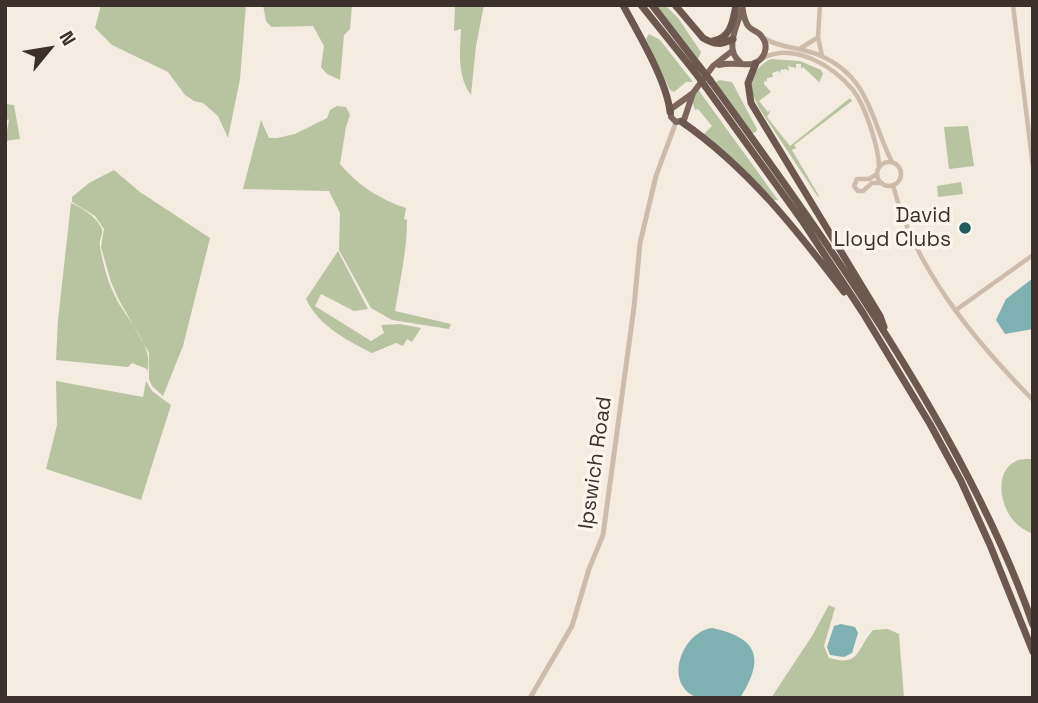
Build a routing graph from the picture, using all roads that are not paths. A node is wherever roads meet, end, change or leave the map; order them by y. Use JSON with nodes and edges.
{"nodes":[{"id":1,"x":623,"y":5,"type":"edge"},
{"id":2,"x":641,"y":5,"type":"edge"},
{"id":3,"x":652,"y":5,"type":"edge"},
{"id":4,"x":675,"y":5,"type":"edge"},
{"id":5,"x":820,"y":5,"type":"edge"},
{"id":6,"x":1013,"y":5,"type":"edge"},
{"id":7,"x":740,"y":6,"type":"edge"},
{"id":8,"x":755,"y":32,"type":"junction"},
{"id":9,"x":818,"y":37,"type":"junction"},
{"id":10,"x":734,"y":38,"type":"junction"},
{"id":11,"x":763,"y":38,"type":"junction"},
{"id":12,"x":708,"y":41,"type":"junction"},
{"id":13,"x":800,"y":49,"type":"junction"},
{"id":14,"x":732,"y":51,"type":"junction"},
{"id":15,"x":822,"y":56,"type":"junction"},
{"id":16,"x":759,"y":60,"type":"junction"},
{"id":17,"x":740,"y":62,"type":"junction"},
{"id":18,"x":713,"y":66,"type":"junction"},
{"id":19,"x":696,"y":68,"type":"junction"},
{"id":20,"x":708,"y":83,"type":"junction"},
{"id":21,"x":693,"y":93,"type":"junction"},
{"id":22,"x":670,"y":112,"type":"junction"},
{"id":23,"x":679,"y":122,"type":"junction"},
{"id":24,"x":892,"y":162,"type":"junction"},
{"id":25,"x":879,"y":167,"type":"junction"},
{"id":26,"x":1033,"y":167,"type":"edge"},
{"id":27,"x":877,"y":174,"type":"junction"},
{"id":28,"x":883,"y":184,"type":"junction"},
{"id":29,"x":893,"y":184,"type":"junction"},
{"id":30,"x":1033,"y":255,"type":"edge"},
{"id":31,"x":956,"y":310,"type":"junction"},
{"id":32,"x":863,"y":313,"type":"junction"},
{"id":33,"x":890,"y":341,"type":"junction"},
{"id":34,"x":1033,"y":400,"type":"edge"},
{"id":35,"x":1033,"y":625,"type":"edge"},
{"id":36,"x":1033,"y":652,"type":"edge"},
{"id":37,"x":530,"y":697,"type":"edge"}],
"edges":[{"from":1,"to":22,"type":"highway"},
{"from":2,"to":19,"type":"highway"},
{"from":3,"to":19,"type":"highway"},
{"from":4,"to":12,"type":"highway"},
{"from":5,"to":9,"type":"street"},
{"from":6,"to":26,"type":"street"},
{"from":7,"to":8,"type":"main road"},
{"from":7,"to":10,"type":"main road"},
{"from":7,"to":12,"type":"highway"},
{"from":8,"to":10,"type":"main road"},
{"from":8,"to":11,"type":"main road"},
{"from":9,"to":13,"type":"street"},
{"from":9,"to":15,"type":"street"},
{"from":10,"to":12,"type":"highway"},
{"from":10,"to":14,"type":"main road"},
{"from":11,"to":13,"type":"street"},
{"from":11,"to":16,"type":"main road"},
{"from":13,"to":15,"type":"street"},
{"from":14,"to":17,"type":"main road"},
{"from":14,"to":18,"type":"main road"},
{"from":15,"to":24,"type":"street"},
{"from":16,"to":17,"type":"main road"},
{"from":16,"to":25,"type":"street"},
{"from":16,"to":33,"type":"highway"},
{"from":17,"to":18,"type":"main road"},
{"from":18,"to":21,"type":"main road"},
{"from":19,"to":20,"type":"highway","bridge":true},
{"from":20,"to":32,"type":"highway"},
{"from":20,"to":33,"type":"highway"},
{"from":21,"to":22,"type":"main road"},
{"from":21,"to":23,"type":"main road"},
{"from":22,"to":23,"type":"main road"},
{"from":23,"to":32,"type":"highway"},
{"from":23,"to":37,"type":"street","name":"Ipswich Road"},
{"from":24,"to":25,"type":"street"},
{"from":24,"to":29,"type":"street"},
{"from":25,"to":27,"type":"street"},
{"from":27,"to":28,"type":"street"},
{"from":27,"to":28,"type":"street"},
{"from":28,"to":29,"type":"street"},
{"from":29,"to":31,"type":"street"},
{"from":30,"to":31,"type":"street"},
{"from":31,"to":34,"type":"street"},
{"from":32,"to":36,"type":"highway"},
{"from":33,"to":35,"type":"highway"}]}
